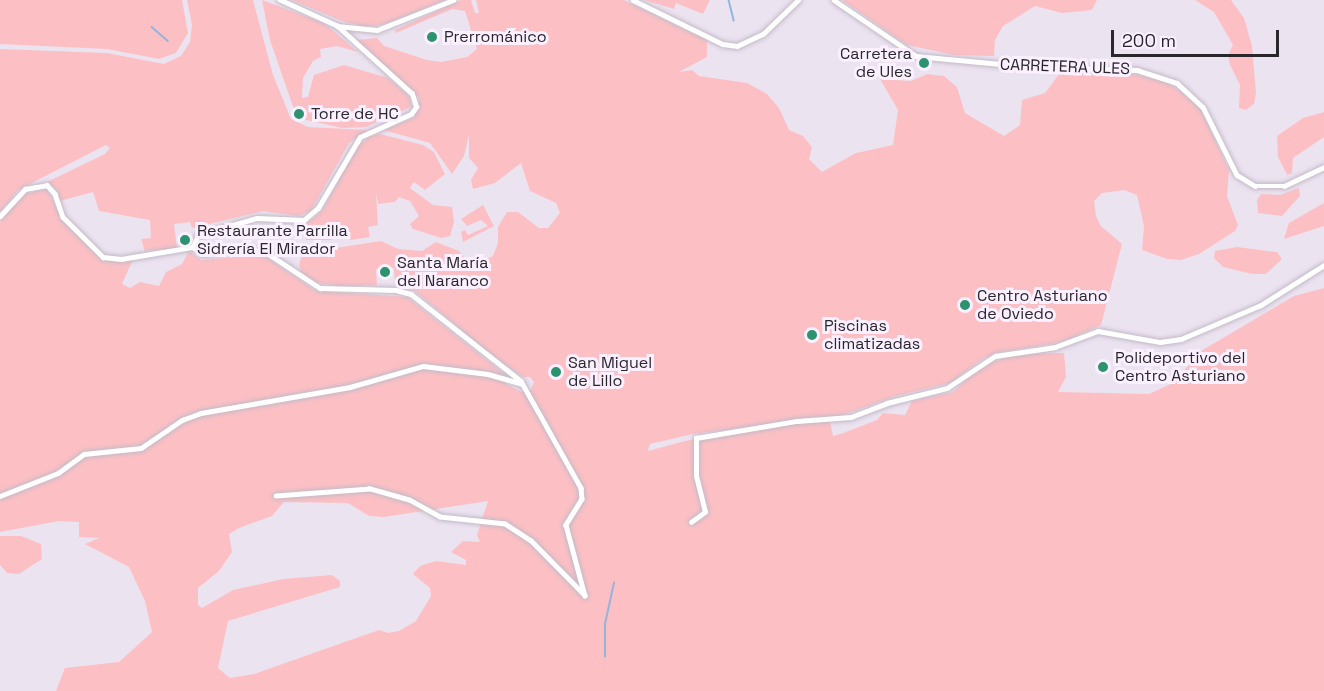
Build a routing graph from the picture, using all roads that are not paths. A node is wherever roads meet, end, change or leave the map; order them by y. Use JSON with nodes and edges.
{"nodes":[{"id":1,"x":280,"y":0,"type":"edge"},
{"id":2,"x":453,"y":0,"type":"edge"},
{"id":3,"x":633,"y":0,"type":"edge"},
{"id":4,"x":798,"y":0,"type":"edge"},
{"id":5,"x":834,"y":0,"type":"edge"},
{"id":6,"x":337,"y":26,"type":"junction"},
{"id":7,"x":1324,"y":167,"type":"edge"},
{"id":8,"x":0,"y":216,"type":"edge"},
{"id":9,"x":193,"y":247,"type":"junction"},
{"id":10,"x":1324,"y":265,"type":"edge"},
{"id":11,"x":522,"y":384,"type":"junction"},
{"id":12,"x":0,"y":496,"type":"edge"},
{"id":13,"x":276,"y":496,"type":"dead end"},
{"id":14,"x":691,"y":522,"type":"dead end"}],
"edges":[{"from":1,"to":6,"type":"street"},
{"from":2,"to":6,"type":"street"},
{"from":3,"to":4,"type":"street"},
{"from":5,"to":7,"type":"street","name":"CARRETERA ULES"},
{"from":6,"to":9,"type":"street"},
{"from":8,"to":9,"type":"street"},
{"from":9,"to":11,"type":"street"},
{"from":10,"to":14,"type":"street"},
{"from":11,"to":12,"type":"street"},
{"from":11,"to":13,"type":"street"}]}
